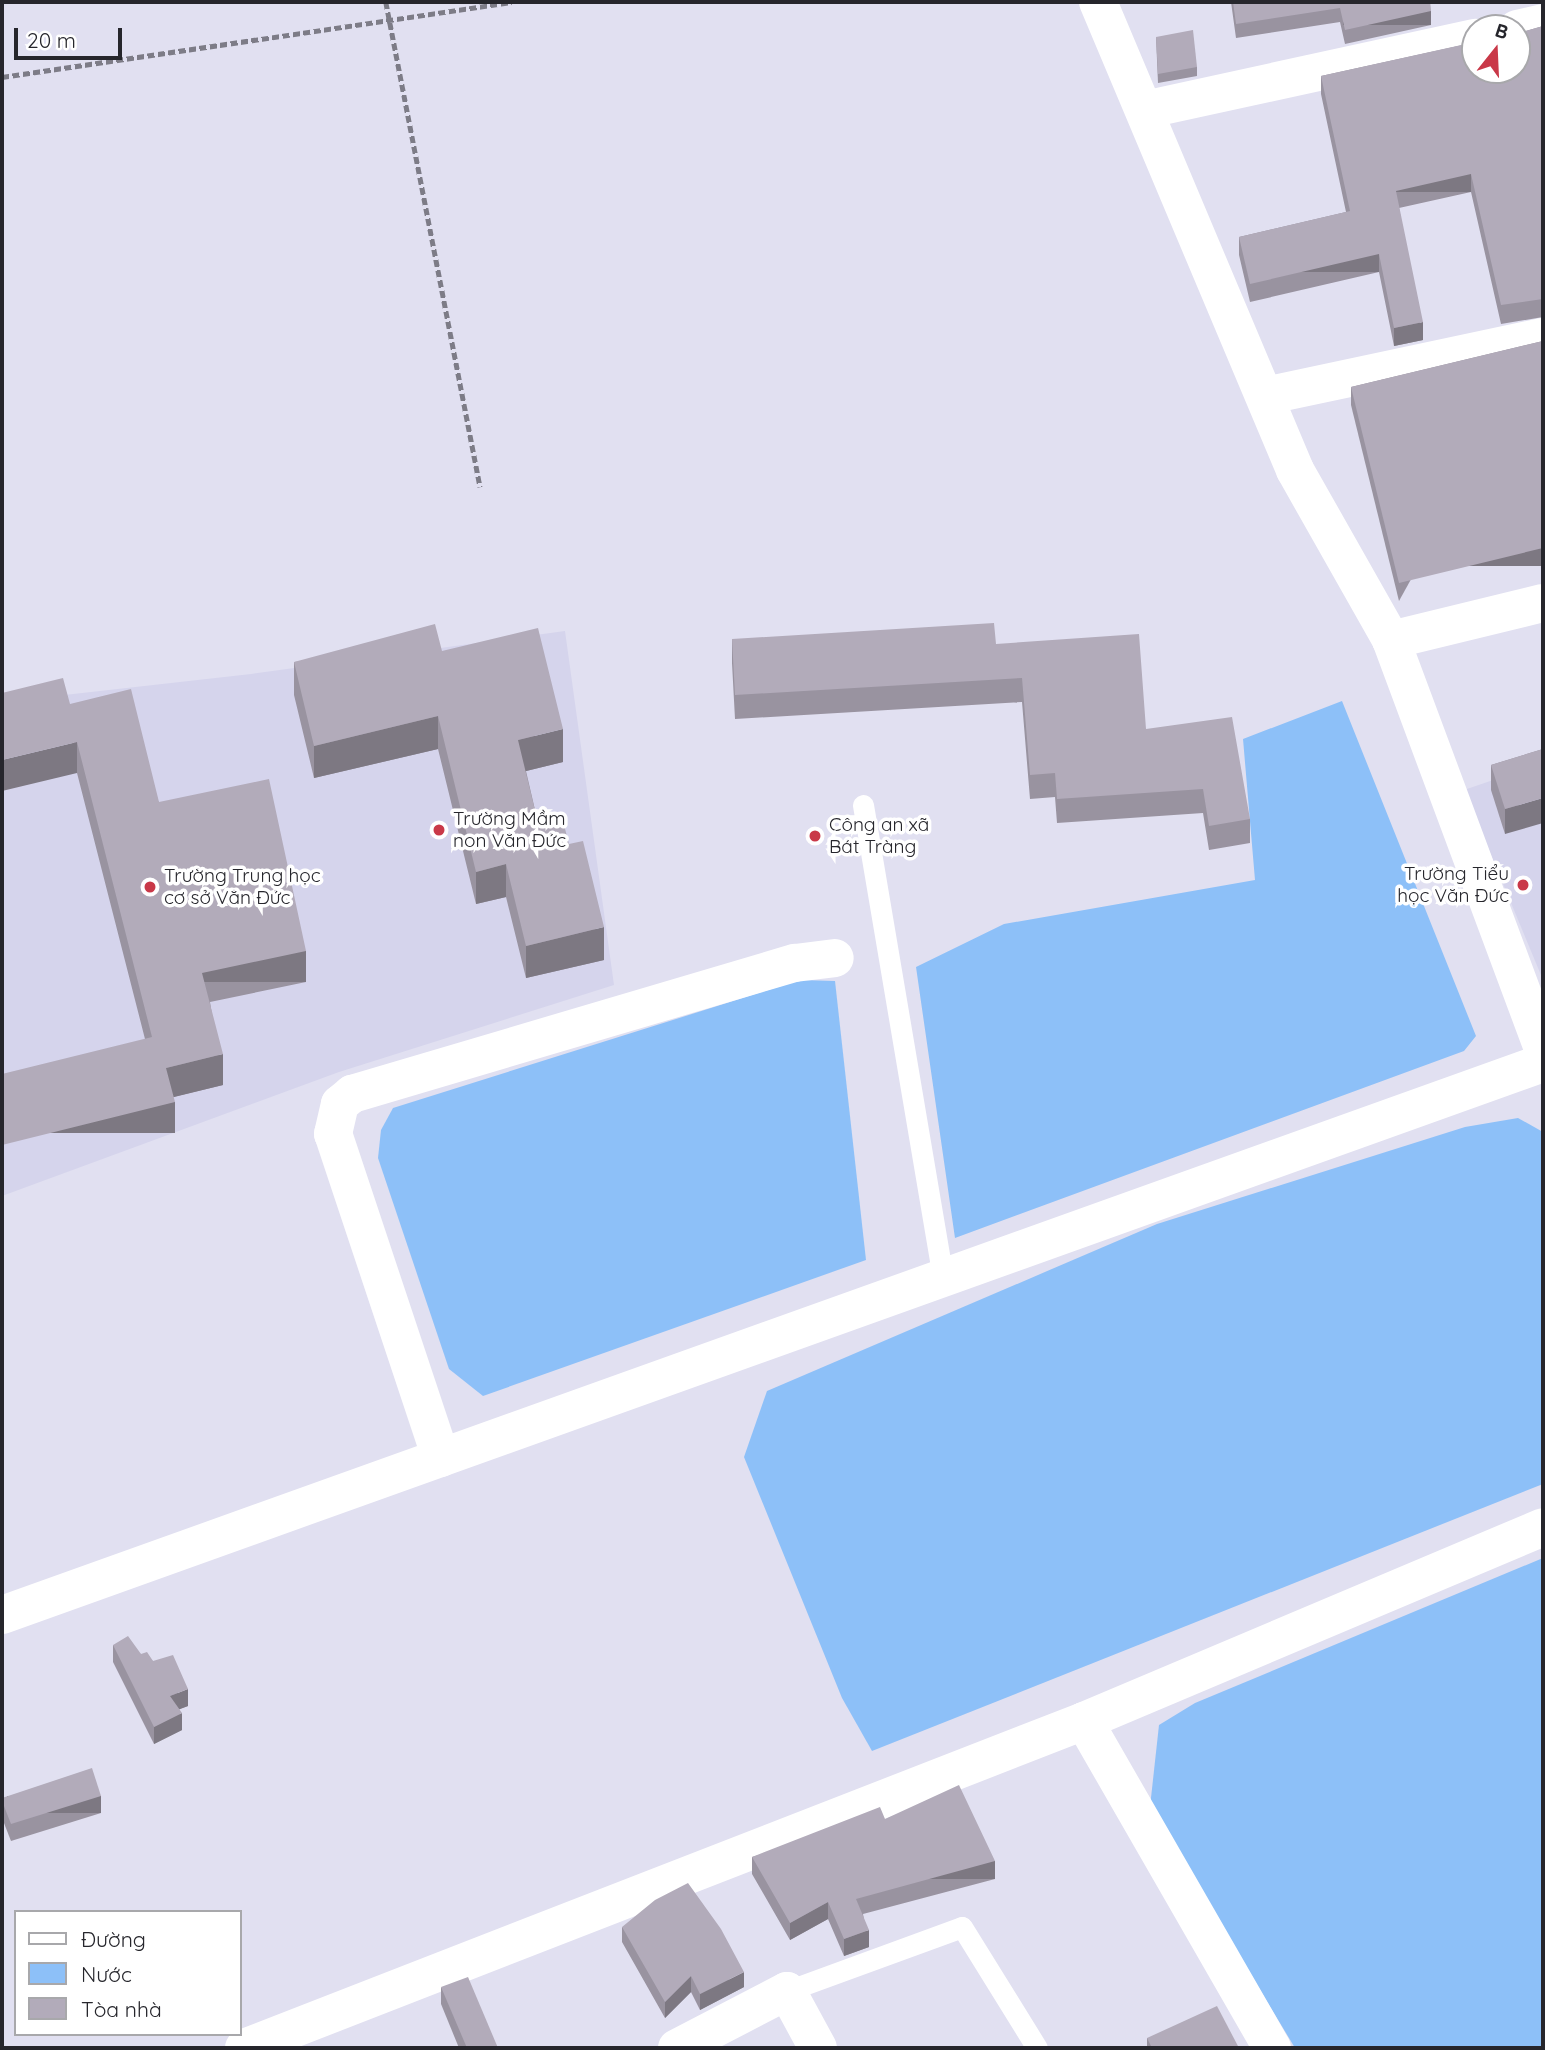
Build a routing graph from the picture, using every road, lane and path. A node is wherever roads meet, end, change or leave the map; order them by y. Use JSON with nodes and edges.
{"nodes":[{"id":1,"x":386,"y":2,"type":"edge"},
{"id":2,"x":512,"y":2,"type":"edge"},
{"id":3,"x":1098,"y":2,"type":"edge"},
{"id":4,"x":390,"y":20,"type":"junction"},
{"id":5,"x":1461,"y":41,"type":"edge"},
{"id":6,"x":2,"y":77,"type":"edge"},
{"id":7,"x":1144,"y":110,"type":"junction"},
{"id":8,"x":1543,"y":337,"type":"edge"},
{"id":9,"x":1265,"y":396,"type":"junction"},
{"id":10,"x":480,"y":487,"type":"dead end"},
{"id":11,"x":1543,"y":603,"type":"edge"},
{"id":12,"x":1391,"y":640,"type":"junction"},
{"id":13,"x":863,"y":805,"type":"dead end"},
{"id":14,"x":835,"y":958,"type":"dead end"},
{"id":15,"x":1543,"y":1049,"type":"edge"},
{"id":16,"x":1543,"y":1063,"type":"edge"},
{"id":17,"x":943,"y":1278,"type":"junction"},
{"id":18,"x":441,"y":1458,"type":"junction"},
{"id":19,"x":1543,"y":1527,"type":"edge"},
{"id":20,"x":2,"y":1615,"type":"edge"},
{"id":21,"x":1084,"y":1721,"type":"junction"},
{"id":22,"x":787,"y":1991,"type":"junction"},
{"id":23,"x":244,"y":2048,"type":"edge"},
{"id":24,"x":677,"y":2048,"type":"edge"},
{"id":25,"x":818,"y":2048,"type":"edge"},
{"id":26,"x":1037,"y":2048,"type":"edge"},
{"id":27,"x":1272,"y":2048,"type":"edge"}],
"edges":[{"from":1,"to":4,"type":"path"},
{"from":2,"to":4,"type":"path"},
{"from":3,"to":7,"type":"street"},
{"from":4,"to":6,"type":"path"},
{"from":4,"to":10,"type":"path"},
{"from":5,"to":7,"type":"street"},
{"from":7,"to":9,"type":"street"},
{"from":8,"to":9,"type":"street"},
{"from":9,"to":12,"type":"street"},
{"from":11,"to":12,"type":"street"},
{"from":12,"to":15,"type":"street"},
{"from":13,"to":17,"type":"lane"},
{"from":14,"to":18,"type":"street"},
{"from":16,"to":17,"type":"street"},
{"from":17,"to":18,"type":"street"},
{"from":18,"to":20,"type":"street"},
{"from":19,"to":21,"type":"street"},
{"from":21,"to":23,"type":"street"},
{"from":21,"to":27,"type":"street"},
{"from":22,"to":24,"type":"street"},
{"from":22,"to":25,"type":"street"},
{"from":22,"to":26,"type":"lane"}]}
